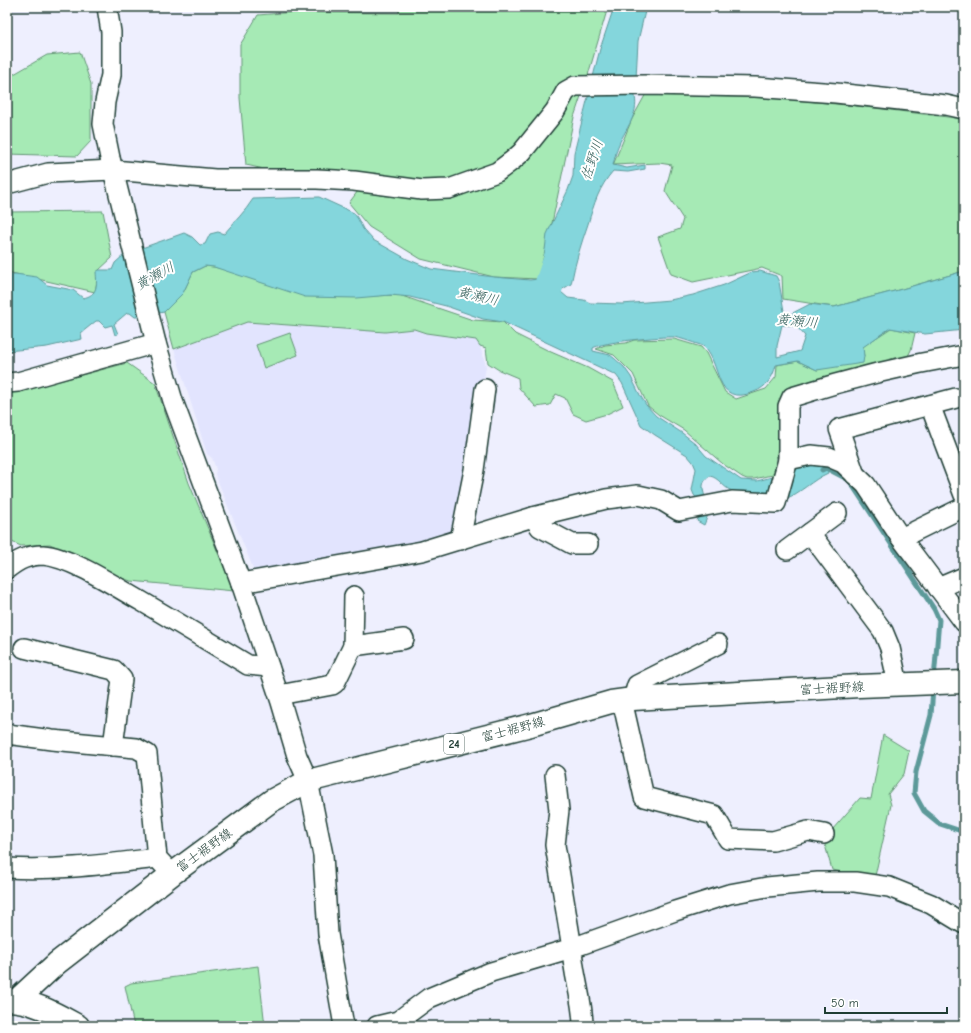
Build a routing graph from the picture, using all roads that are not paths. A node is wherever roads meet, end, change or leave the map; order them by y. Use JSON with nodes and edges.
{"nodes":[{"id":1,"x":107,"y":7,"type":"edge"},
{"id":2,"x":964,"y":109,"type":"edge"},
{"id":3,"x":113,"y":170,"type":"junction"},
{"id":4,"x":7,"y":184,"type":"edge"},
{"id":5,"x":155,"y":339,"type":"junction"},
{"id":6,"x":964,"y":356,"type":"edge"},
{"id":7,"x":7,"y":383,"type":"edge"},
{"id":8,"x":485,"y":389,"type":"dead end"},
{"id":9,"x":956,"y":398,"type":"dead end"},
{"id":10,"x":930,"y":405,"type":"junction"},
{"id":11,"x":788,"y":460,"type":"junction"},
{"id":12,"x":855,"y":475,"type":"junction"},
{"id":13,"x":964,"y":494,"type":"edge"},
{"id":14,"x":964,"y":506,"type":"edge"},
{"id":15,"x":837,"y":513,"type":"dead end"},
{"id":16,"x":533,"y":517,"type":"junction"},
{"id":17,"x":810,"y":533,"type":"junction"},
{"id":18,"x":901,"y":538,"type":"junction"},
{"id":19,"x":460,"y":540,"type":"junction"},
{"id":20,"x":588,"y":544,"type":"dead end"},
{"id":21,"x":787,"y":550,"type":"dead end"},
{"id":22,"x":7,"y":569,"type":"edge"},
{"id":23,"x":964,"y":577,"type":"edge"},
{"id":24,"x":241,"y":583,"type":"junction"},
{"id":25,"x":938,"y":588,"type":"junction"},
{"id":26,"x":354,"y":596,"type":"dead end"},
{"id":27,"x":964,"y":622,"type":"edge"},
{"id":28,"x":404,"y":639,"type":"dead end"},
{"id":29,"x":718,"y":644,"type":"dead end"},
{"id":30,"x":353,"y":646,"type":"junction"},
{"id":31,"x":24,"y":648,"type":"dead end"},
{"id":32,"x":269,"y":666,"type":"junction"},
{"id":33,"x":964,"y":682,"type":"edge"},
{"id":34,"x":898,"y":684,"type":"junction"},
{"id":35,"x":279,"y":696,"type":"junction"},
{"id":36,"x":628,"y":700,"type":"junction"},
{"id":37,"x":7,"y":734,"type":"edge"},
{"id":38,"x":113,"y":746,"type":"junction"},
{"id":39,"x":555,"y":775,"type":"dead end"},
{"id":40,"x":308,"y":781,"type":"junction"},
{"id":41,"x":824,"y":834,"type":"dead end"},
{"id":42,"x":165,"y":866,"type":"junction"},
{"id":43,"x":7,"y":868,"type":"edge"},
{"id":44,"x":964,"y":924,"type":"edge"},
{"id":45,"x":572,"y":948,"type":"junction"},
{"id":46,"x":12,"y":1000,"type":"edge"},
{"id":47,"x":78,"y":1026,"type":"edge"},
{"id":48,"x":344,"y":1026,"type":"edge"},
{"id":49,"x":377,"y":1026,"type":"edge"},
{"id":50,"x":583,"y":1026,"type":"edge"}],
"edges":[{"from":1,"to":3,"type":"street"},
{"from":2,"to":3,"type":"street"},
{"from":3,"to":4,"type":"street"},
{"from":3,"to":5,"type":"street"},
{"from":5,"to":7,"type":"street"},
{"from":5,"to":24,"type":"street"},
{"from":6,"to":11,"type":"street"},
{"from":8,"to":19,"type":"street"},
{"from":9,"to":10,"type":"street"},
{"from":10,"to":12,"type":"street"},
{"from":10,"to":13,"type":"street"},
{"from":11,"to":12,"type":"street"},
{"from":11,"to":16,"type":"street"},
{"from":12,"to":18,"type":"street"},
{"from":14,"to":18,"type":"street"},
{"from":15,"to":17,"type":"street"},
{"from":16,"to":19,"type":"street"},
{"from":16,"to":20,"type":"street"},
{"from":17,"to":21,"type":"street"},
{"from":17,"to":34,"type":"street"},
{"from":18,"to":25,"type":"street"},
{"from":19,"to":24,"type":"street"},
{"from":22,"to":32,"type":"street"},
{"from":23,"to":25,"type":"street"},
{"from":24,"to":32,"type":"street"},
{"from":25,"to":27,"type":"street"},
{"from":26,"to":30,"type":"street"},
{"from":28,"to":30,"type":"street"},
{"from":29,"to":36,"type":"street"},
{"from":30,"to":35,"type":"street"},
{"from":31,"to":38,"type":"street"},
{"from":32,"to":35,"type":"street"},
{"from":33,"to":34,"type":"main road","name":"富士裾野線","number":"24"},
{"from":34,"to":36,"type":"main road","name":"富士裾野線","number":"24"},
{"from":35,"to":40,"type":"street"},
{"from":36,"to":40,"type":"main road","name":"富士裾野線","number":"24"},
{"from":36,"to":41,"type":"street"},
{"from":37,"to":38,"type":"street"},
{"from":38,"to":42,"type":"street"},
{"from":39,"to":45,"type":"street"},
{"from":40,"to":42,"type":"main road","name":"富士裾野線","number":"24"},
{"from":40,"to":48,"type":"street"},
{"from":42,"to":43,"type":"street"},
{"from":42,"to":46,"type":"main road","name":"富士裾野線","number":"24"},
{"from":44,"to":45,"type":"street"},
{"from":45,"to":49,"type":"street"},
{"from":45,"to":50,"type":"street"},
{"from":46,"to":47,"type":"main road"}]}
